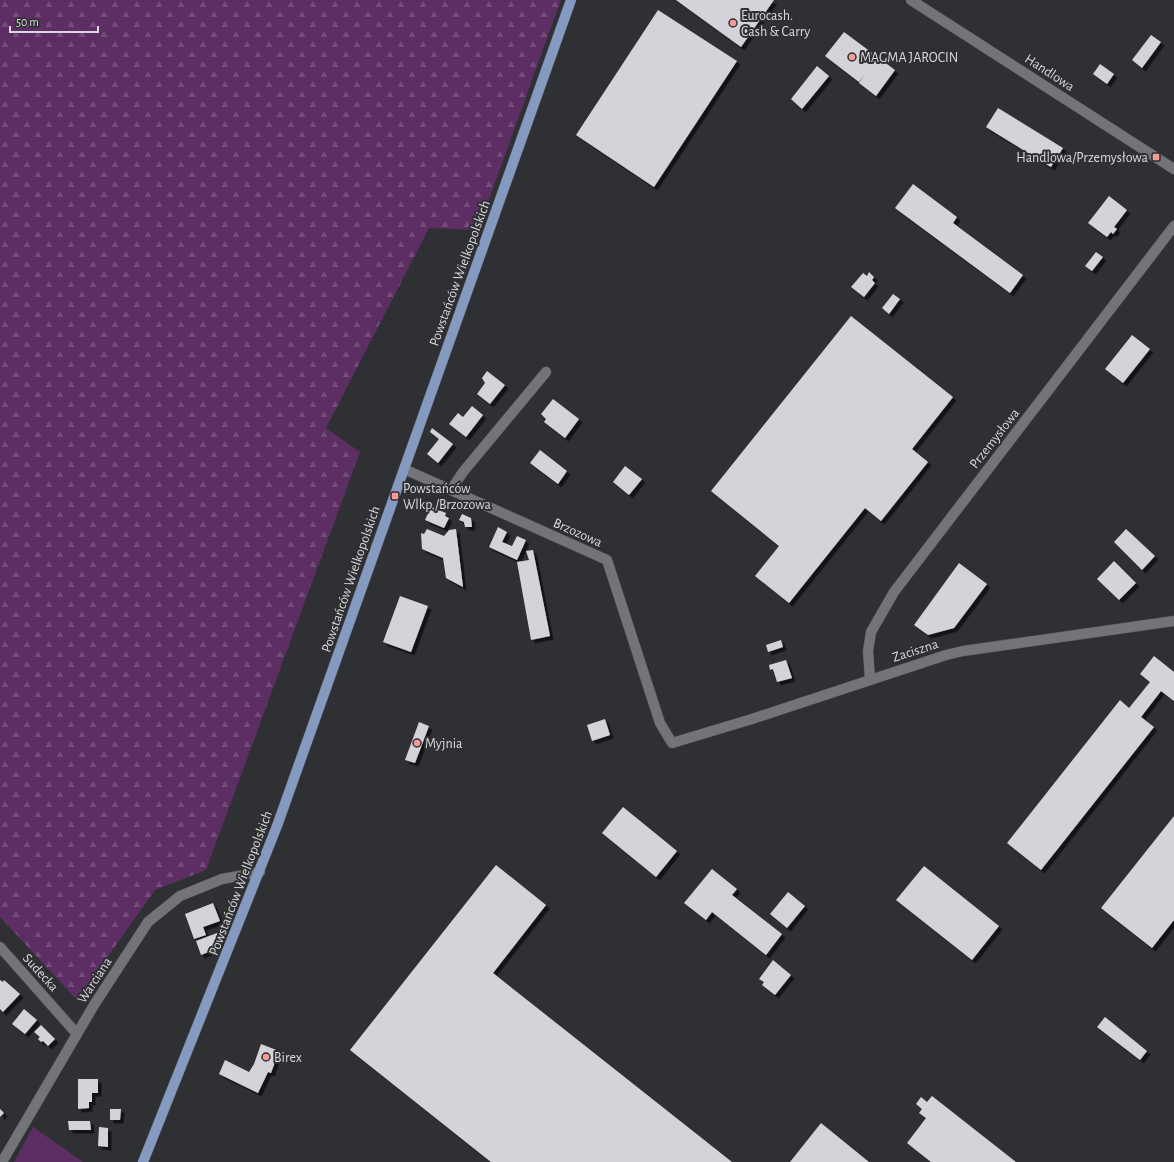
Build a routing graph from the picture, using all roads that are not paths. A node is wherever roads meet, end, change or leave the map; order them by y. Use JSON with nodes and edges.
{"nodes":[{"id":1,"x":571,"y":0,"type":"edge"},
{"id":2,"x":911,"y":0,"type":"edge"},
{"id":3,"x":1174,"y":169,"type":"edge"},
{"id":4,"x":1174,"y":226,"type":"edge"},
{"id":5,"x":546,"y":372,"type":"dead end"},
{"id":6,"x":404,"y":469,"type":"junction"},
{"id":7,"x":451,"y":490,"type":"junction"},
{"id":8,"x":1174,"y":621,"type":"edge"},
{"id":9,"x":870,"y":680,"type":"junction"},
{"id":10,"x":672,"y":742,"type":"joint"},
{"id":11,"x":260,"y":872,"type":"junction"},
{"id":12,"x":0,"y":947,"type":"edge"},
{"id":13,"x":77,"y":1034,"type":"junction"},
{"id":14,"x":2,"y":1162,"type":"edge"},
{"id":15,"x":143,"y":1162,"type":"edge"}],
"edges":[{"from":1,"to":6,"type":"main road","name":"Powstańców Wielkopolskich"},
{"from":2,"to":3,"type":"street","name":"Handlowa"},
{"from":4,"to":9,"type":"street","name":"Przemysłowa"},
{"from":5,"to":7,"type":"street"},
{"from":6,"to":7,"type":"street","name":"Brzozowa"},
{"from":6,"to":11,"type":"main road","name":"Powstańców Wielkopolskich"},
{"from":7,"to":10,"type":"street","name":"Brzozowa"},
{"from":8,"to":9,"type":"street","name":"Zaciszna"},
{"from":9,"to":10,"type":"street","name":"Zaciszna"},
{"from":11,"to":13,"type":"street","name":"Warciana"},
{"from":11,"to":15,"type":"main road","name":"Powstańców Wielkopolskich"},
{"from":12,"to":13,"type":"street","name":"Sudecka"},
{"from":13,"to":14,"type":"street","name":"Warciana"}]}
